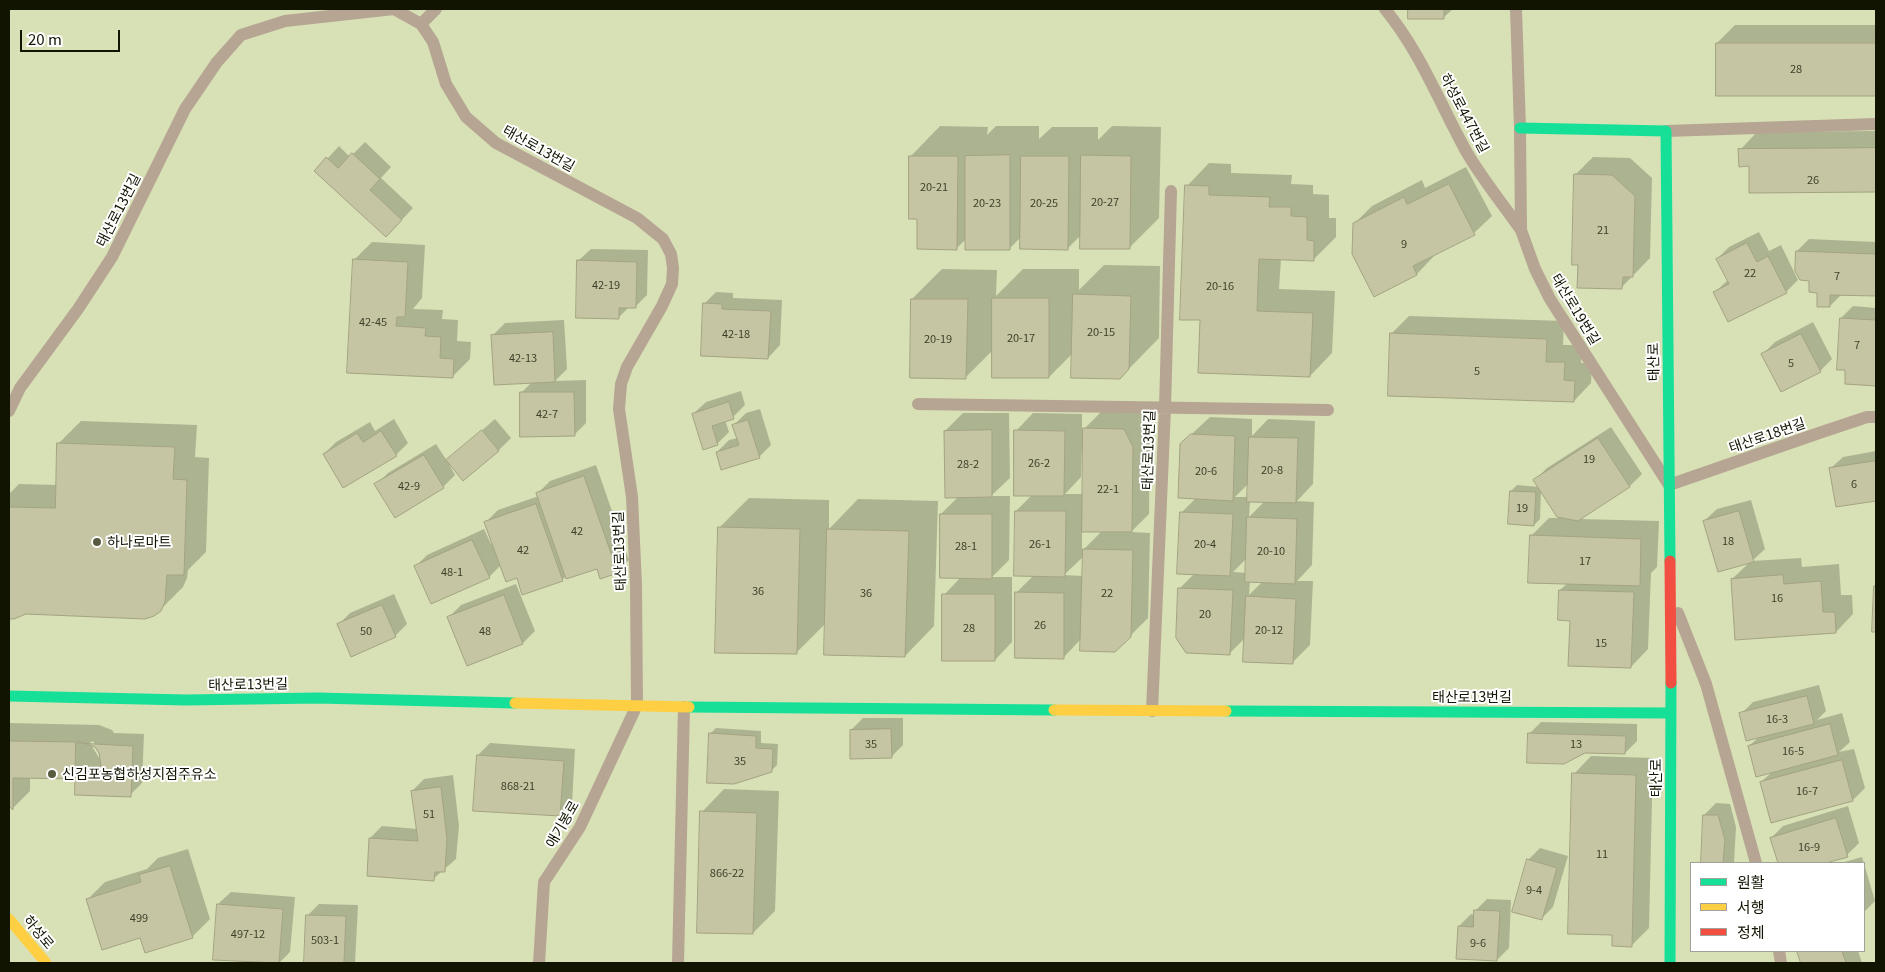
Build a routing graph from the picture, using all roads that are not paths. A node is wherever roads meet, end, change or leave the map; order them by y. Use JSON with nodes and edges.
{"nodes":[{"id":1,"x":436,"y":9,"type":"edge"},
{"id":2,"x":1385,"y":9,"type":"edge"},
{"id":3,"x":1516,"y":9,"type":"edge"},
{"id":4,"x":422,"y":24,"type":"junction"},
{"id":5,"x":1876,"y":124,"type":"edge"},
{"id":6,"x":1520,"y":128,"type":"junction"},
{"id":7,"x":1666,"y":132,"type":"junction"},
{"id":8,"x":1171,"y":191,"type":"dead end"},
{"id":9,"x":1521,"y":230,"type":"junction"},
{"id":10,"x":918,"y":404,"type":"dead end"},
{"id":11,"x":1165,"y":408,"type":"junction"},
{"id":12,"x":1328,"y":410,"type":"dead end"},
{"id":13,"x":9,"y":411,"type":"edge"},
{"id":14,"x":1876,"y":417,"type":"edge"},
{"id":15,"x":1669,"y":485,"type":"junction"},
{"id":16,"x":1670,"y":592,"type":"junction"},
{"id":17,"x":9,"y":696,"type":"edge"},
{"id":18,"x":637,"y":705,"type":"junction"},
{"id":19,"x":684,"y":707,"type":"junction"},
{"id":20,"x":1152,"y":711,"type":"junction"},
{"id":21,"x":1672,"y":713,"type":"junction"},
{"id":22,"x":1756,"y":862,"type":"edge"},
{"id":23,"x":9,"y":919,"type":"edge"},
{"id":24,"x":46,"y":963,"type":"edge"},
{"id":25,"x":539,"y":963,"type":"edge"},
{"id":26,"x":678,"y":963,"type":"edge"},
{"id":27,"x":1670,"y":963,"type":"edge"}],
"edges":[{"from":1,"to":4,"type":"lane"},
{"from":2,"to":9,"type":"lane","name":"하성로447번길"},
{"from":3,"to":6,"type":"lane","name":"태산로19번길"},
{"from":4,"to":13,"type":"lane","name":"태산로13번길"},
{"from":4,"to":18,"type":"lane","name":"태산로13번길"},
{"from":5,"to":7,"type":"lane"},
{"from":6,"to":7,"type":"street"},
{"from":6,"to":9,"type":"lane","name":"태산로19번길"},
{"from":7,"to":15,"type":"street","name":"태산로"},
{"from":8,"to":11,"type":"lane","name":"태산로13번길"},
{"from":9,"to":15,"type":"lane","name":"태산로19번길"},
{"from":10,"to":11,"type":"lane"},
{"from":11,"to":12,"type":"lane"},
{"from":11,"to":20,"type":"lane","name":"태산로13번길"},
{"from":14,"to":15,"type":"lane","name":"태산로18번길"},
{"from":15,"to":16,"type":"street","name":"태산로"},
{"from":16,"to":21,"type":"street","name":"태산로"},
{"from":16,"to":22,"type":"lane","name":"태산로"},
{"from":17,"to":18,"type":"street","name":"태산로13번길"},
{"from":18,"to":19,"type":"street","name":"태산로13번길"},
{"from":18,"to":25,"type":"lane","name":"애기봉로"},
{"from":19,"to":20,"type":"street","name":"태산로13번길"},
{"from":19,"to":26,"type":"lane"},
{"from":20,"to":21,"type":"street","name":"태산로13번길"},
{"from":21,"to":27,"type":"street","name":"태산로"},
{"from":23,"to":24,"type":"street","name":"하성로"}]}
